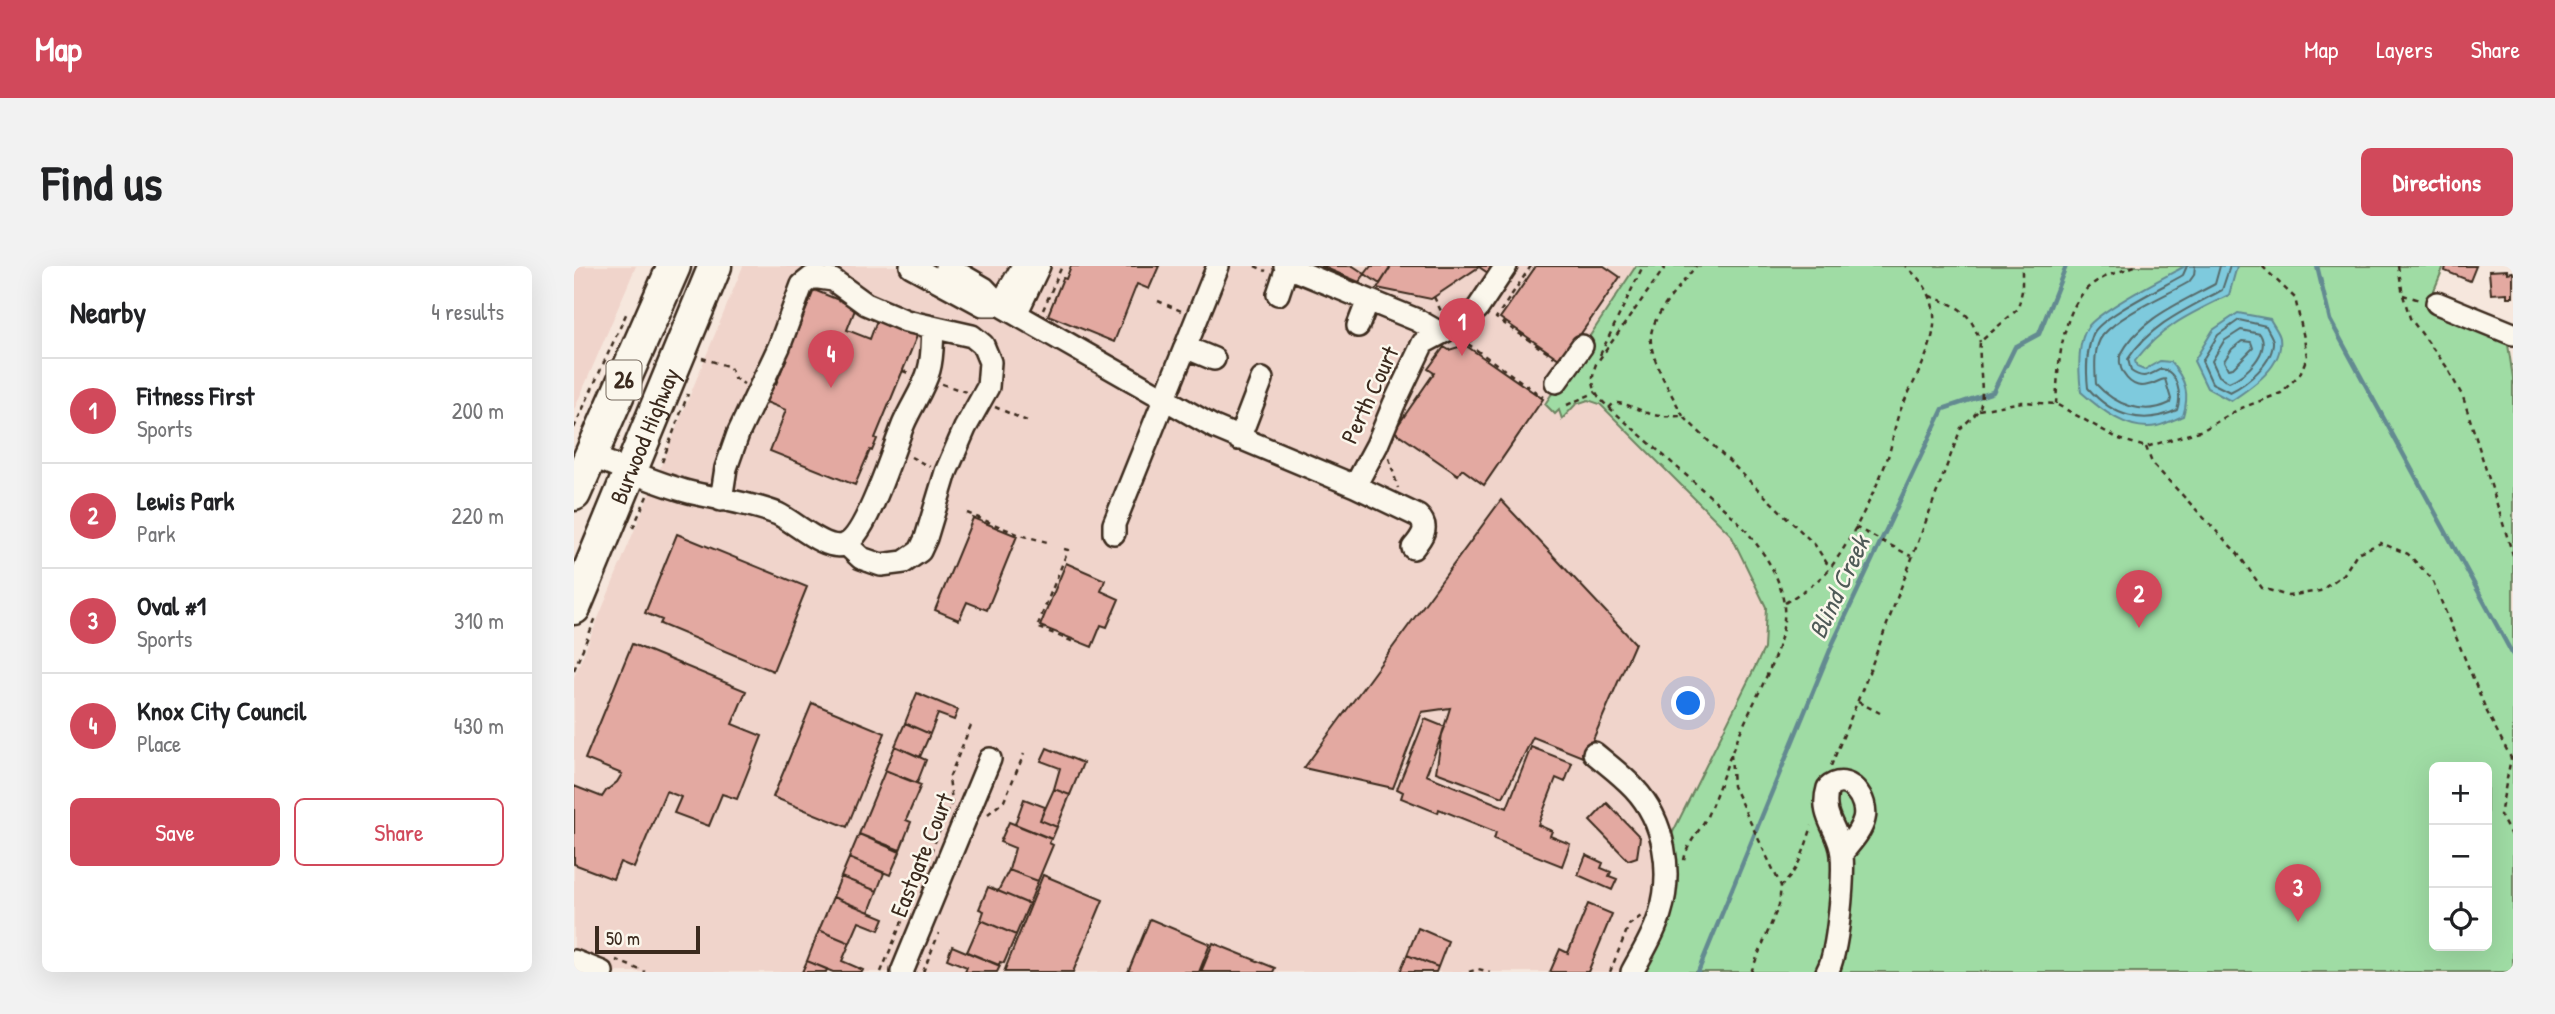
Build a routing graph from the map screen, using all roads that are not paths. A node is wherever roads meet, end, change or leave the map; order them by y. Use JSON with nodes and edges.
{"nodes":[{"id":1,"x":674,"y":266,"type":"edge"},
{"id":2,"x":715,"y":266,"type":"edge"},
{"id":3,"x":911,"y":266,"type":"edge"},
{"id":4,"x":946,"y":266,"type":"edge"},
{"id":5,"x":1023,"y":266,"type":"edge"},
{"id":6,"x":1039,"y":266,"type":"edge"},
{"id":7,"x":1217,"y":266,"type":"edge"},
{"id":8,"x":1286,"y":266,"type":"edge"},
{"id":9,"x":1506,"y":266,"type":"edge"},
{"id":10,"x":1278,"y":294,"type":"dead end"},
{"id":11,"x":1368,"y":300,"type":"junction"},
{"id":12,"x":2430,"y":302,"type":"road end"},
{"id":13,"x":1008,"y":310,"type":"junction"},
{"id":14,"x":1438,"y":324,"type":"junction"},
{"id":15,"x":1358,"y":327,"type":"dead end"},
{"id":16,"x":933,"y":328,"type":"junction"},
{"id":17,"x":2513,"y":334,"type":"edge"},
{"id":18,"x":1185,"y":347,"type":"junction"},
{"id":19,"x":1576,"y":354,"type":"road end"},
{"id":20,"x":1214,"y":359,"type":"dead end"},
{"id":21,"x":1262,"y":379,"type":"dead end"},
{"id":22,"x":1550,"y":389,"type":"road end"},
{"id":23,"x":1164,"y":400,"type":"junction"},
{"id":24,"x":1239,"y":439,"type":"junction"},
{"id":25,"x":591,"y":456,"type":"junction"},
{"id":26,"x":632,"y":472,"type":"junction"},
{"id":27,"x":1355,"y":486,"type":"junction"},
{"id":28,"x":574,"y":494,"type":"edge"},
{"id":29,"x":721,"y":500,"type":"junction"},
{"id":30,"x":1114,"y":533,"type":"dead end"},
{"id":31,"x":846,"y":544,"type":"junction"},
{"id":32,"x":1413,"y":548,"type":"dead end"},
{"id":33,"x":574,"y":608,"type":"edge"},
{"id":34,"x":1594,"y":753,"type":"dead end"},
{"id":35,"x":990,"y":759,"type":"dead end"},
{"id":36,"x":1842,"y":853,"type":"dead end"},
{"id":37,"x":574,"y":961,"type":"edge"},
{"id":38,"x":602,"y":972,"type":"edge"},
{"id":39,"x":902,"y":972,"type":"edge"},
{"id":40,"x":1632,"y":972,"type":"edge"},
{"id":41,"x":1827,"y":972,"type":"edge"}],
"edges":[{"from":1,"to":25,"type":"highway","name":"Burwood Highway","number":"26"},
{"from":2,"to":26,"type":"highway","name":"Burwood Highway","number":"26"},
{"from":3,"to":13,"type":"street"},
{"from":4,"to":13,"type":"street"},
{"from":5,"to":13,"type":"street"},
{"from":6,"to":13,"type":"street"},
{"from":7,"to":18,"type":"street"},
{"from":8,"to":10,"type":"street"},
{"from":8,"to":11,"type":"street"},
{"from":9,"to":14,"type":"street","name":"Perth Court"},
{"from":11,"to":14,"type":"street"},
{"from":11,"to":15,"type":"street"},
{"from":12,"to":17,"type":"street"},
{"from":13,"to":23,"type":"street"},
{"from":14,"to":27,"type":"street","name":"Perth Court"},
{"from":16,"to":29,"type":"street"},
{"from":16,"to":31,"type":"street"},
{"from":16,"to":31,"type":"street"},
{"from":18,"to":20,"type":"street"},
{"from":18,"to":23,"type":"street"},
{"from":19,"to":22,"type":"street"},
{"from":21,"to":24,"type":"street"},
{"from":23,"to":24,"type":"street"},
{"from":23,"to":30,"type":"street"},
{"from":24,"to":27,"type":"street"},
{"from":25,"to":26,"type":"street"},
{"from":25,"to":28,"type":"highway","name":"Burwood Highway","number":"26"},
{"from":26,"to":29,"type":"street"},
{"from":26,"to":33,"type":"highway","name":"Burwood Highway","number":"26"},
{"from":27,"to":32,"type":"street"},
{"from":29,"to":31,"type":"street"},
{"from":34,"to":40,"type":"street"},
{"from":35,"to":39,"type":"street","name":"Eastgate Court"},
{"from":36,"to":41,"type":"street"},
{"from":37,"to":38,"type":"street"}]}
